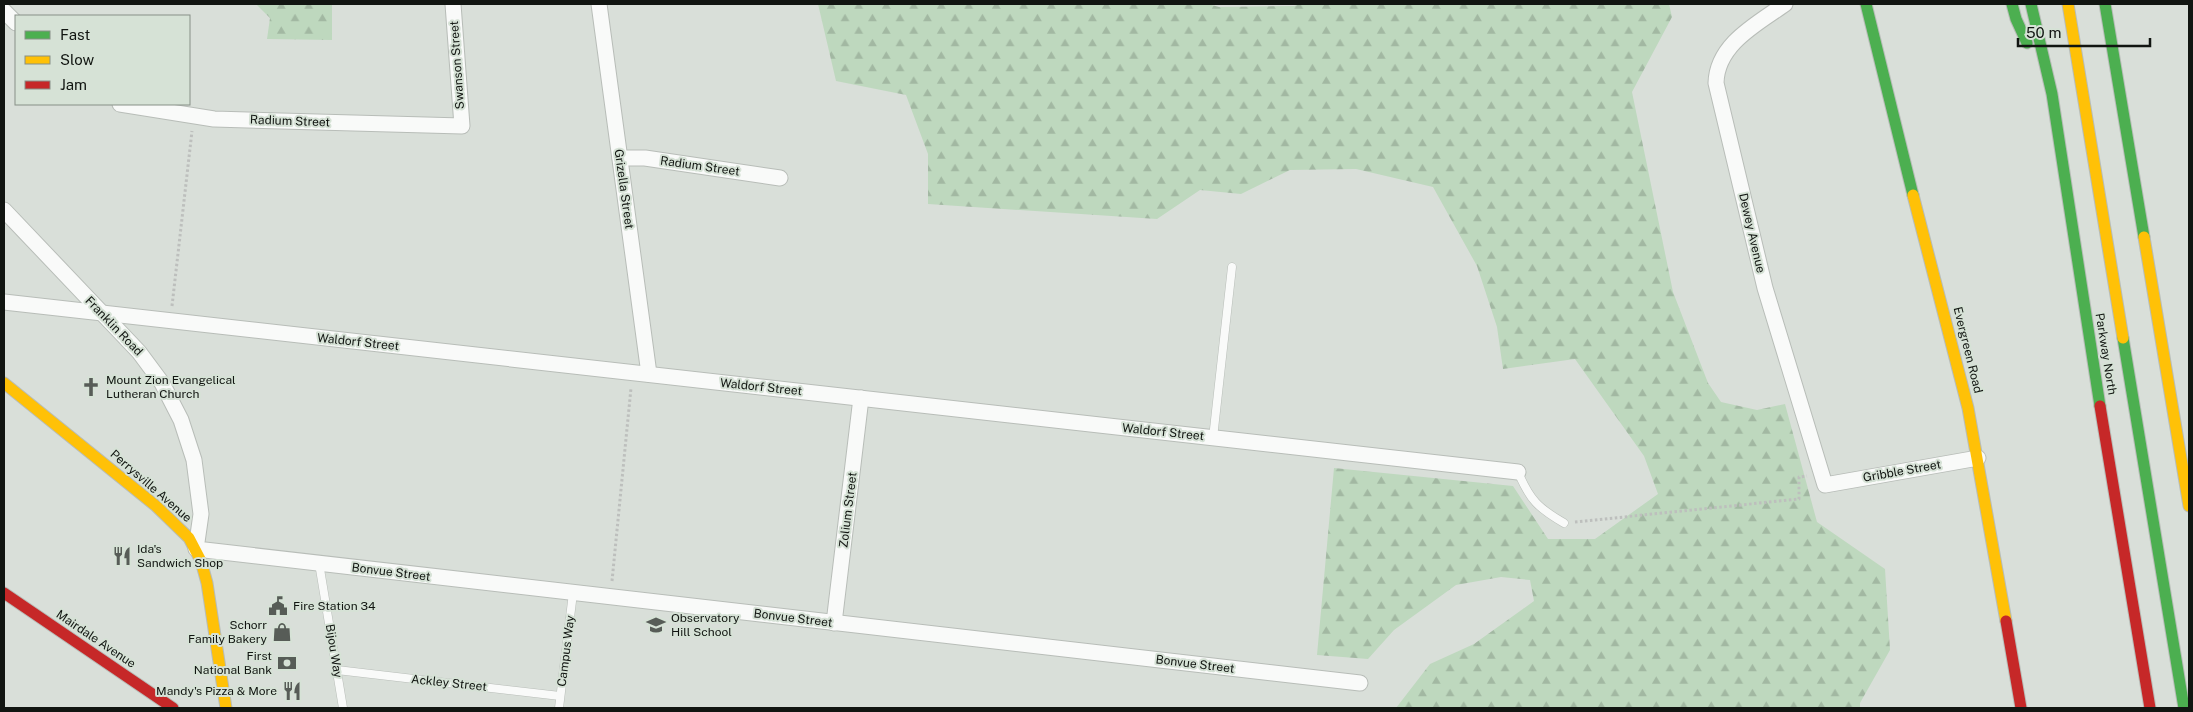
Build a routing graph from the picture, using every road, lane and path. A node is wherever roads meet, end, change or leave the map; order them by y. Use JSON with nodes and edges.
{"nodes":[{"id":1,"x":453,"y":4,"type":"edge"},
{"id":2,"x":599,"y":4,"type":"edge"},
{"id":3,"x":1785,"y":4,"type":"edge"},
{"id":4,"x":1866,"y":4,"type":"edge"},
{"id":5,"x":2012,"y":4,"type":"edge"},
{"id":6,"x":2031,"y":4,"type":"edge"},
{"id":7,"x":2061,"y":4,"type":"edge"},
{"id":8,"x":2068,"y":4,"type":"edge"},
{"id":9,"x":2105,"y":4,"type":"edge"},
{"id":10,"x":4,"y":11,"type":"edge"},
{"id":11,"x":15,"y":22,"type":"edge"},
{"id":12,"x":2052,"y":94,"type":"junction"},
{"id":13,"x":126,"y":105,"type":"edge"},
{"id":14,"x":194,"y":116,"type":"junction"},
{"id":15,"x":462,"y":126,"type":"joint"},
{"id":16,"x":2090,"y":139,"type":"junction"},
{"id":17,"x":620,"y":158,"type":"junction"},
{"id":18,"x":780,"y":178,"type":"dead end"},
{"id":19,"x":4,"y":210,"type":"edge"},
{"id":20,"x":1232,"y":267,"type":"dead end"},
{"id":21,"x":4,"y":302,"type":"edge"},
{"id":22,"x":101,"y":312,"type":"junction"},
{"id":23,"x":170,"y":320,"type":"junction"},
{"id":24,"x":632,"y":373,"type":"junction"},
{"id":25,"x":650,"y":374,"type":"junction"},
{"id":26,"x":4,"y":383,"type":"edge"},
{"id":27,"x":861,"y":398,"type":"junction"},
{"id":28,"x":1213,"y":438,"type":"junction"},
{"id":29,"x":1978,"y":458,"type":"junction"},
{"id":30,"x":1518,"y":472,"type":"joint"},
{"id":31,"x":1824,"y":480,"type":"junction"},
{"id":32,"x":2189,"y":506,"type":"edge"},
{"id":33,"x":1564,"y":523,"type":"joint"},
{"id":34,"x":196,"y":550,"type":"junction"},
{"id":35,"x":319,"y":563,"type":"junction"},
{"id":36,"x":4,"y":593,"type":"edge"},
{"id":37,"x":573,"y":593,"type":"junction"},
{"id":38,"x":610,"y":597,"type":"junction"},
{"id":39,"x":834,"y":622,"type":"junction"},
{"id":40,"x":337,"y":670,"type":"junction"},
{"id":41,"x":2015,"y":675,"type":"junction"},
{"id":42,"x":1360,"y":683,"type":"dead end"},
{"id":43,"x":560,"y":696,"type":"junction"},
{"id":44,"x":173,"y":708,"type":"edge"},
{"id":45,"x":226,"y":708,"type":"edge"},
{"id":46,"x":343,"y":708,"type":"edge"},
{"id":47,"x":559,"y":708,"type":"edge"},
{"id":48,"x":2012,"y":708,"type":"edge"},
{"id":49,"x":2021,"y":708,"type":"edge"},
{"id":50,"x":2150,"y":708,"type":"edge"},
{"id":51,"x":2184,"y":708,"type":"edge"}],
"edges":[{"from":1,"to":15,"type":"street","name":"Swanson Street"},
{"from":2,"to":17,"type":"street","name":"Grizella Street"},
{"from":3,"to":31,"type":"street","name":"Dewey Avenue"},
{"from":4,"to":29,"type":"main road","name":"Evergreen Road"},
{"from":5,"to":12,"type":"main road"},
{"from":6,"to":12,"type":"main road","name":"Parkway North"},
{"from":7,"to":16,"type":"main road"},
{"from":8,"to":16,"type":"main road"},
{"from":9,"to":32,"type":"main road"},
{"from":10,"to":11,"type":"street"},
{"from":12,"to":50,"type":"main road","name":"Parkway North"},
{"from":13,"to":14,"type":"street","name":"Radium Street"},
{"from":14,"to":15,"type":"street","name":"Radium Street"},
{"from":14,"to":23,"type":"path"},
{"from":16,"to":51,"type":"main road"},
{"from":17,"to":18,"type":"street","name":"Radium Street"},
{"from":17,"to":25,"type":"street","name":"Grizella Street"},
{"from":19,"to":22,"type":"street","name":"Franklin Road"},
{"from":20,"to":28,"type":"lane"},
{"from":21,"to":22,"type":"street","name":"Waldorf Street"},
{"from":22,"to":23,"type":"street","name":"Waldorf Street"},
{"from":22,"to":34,"type":"street","name":"Franklin Road"},
{"from":23,"to":24,"type":"street","name":"Waldorf Street"},
{"from":24,"to":25,"type":"street","name":"Waldorf Street"},
{"from":24,"to":38,"type":"path"},
{"from":25,"to":27,"type":"street","name":"Waldorf Street"},
{"from":26,"to":34,"type":"main road","name":"Perrysville Avenue"},
{"from":27,"to":28,"type":"street","name":"Waldorf Street"},
{"from":27,"to":39,"type":"street","name":"Zolium Street"},
{"from":28,"to":30,"type":"street","name":"Waldorf Street"},
{"from":29,"to":31,"type":"street","name":"Gribble Street"},
{"from":29,"to":41,"type":"main road","name":"Evergreen Road"},
{"from":30,"to":33,"type":"lane"},
{"from":31,"to":33,"type":"path"},
{"from":34,"to":35,"type":"street","name":"Bonvue Street"},
{"from":34,"to":45,"type":"main road","name":"Perrysville Avenue"},
{"from":35,"to":37,"type":"street","name":"Bonvue Street"},
{"from":35,"to":40,"type":"lane","name":"Bijou Way"},
{"from":36,"to":44,"type":"main road","name":"Mairdale Avenue"},
{"from":37,"to":38,"type":"street","name":"Bonvue Street"},
{"from":37,"to":43,"type":"lane","name":"Campus Way"},
{"from":38,"to":39,"type":"street","name":"Bonvue Street"},
{"from":39,"to":42,"type":"street","name":"Bonvue Street"},
{"from":40,"to":43,"type":"lane","name":"Ackley Street"},
{"from":40,"to":46,"type":"lane","name":"Bijou Way"},
{"from":41,"to":48,"type":"street"},
{"from":41,"to":49,"type":"main road","name":"Evergreen Road"},
{"from":43,"to":47,"type":"lane","name":"Campus Way"}]}
